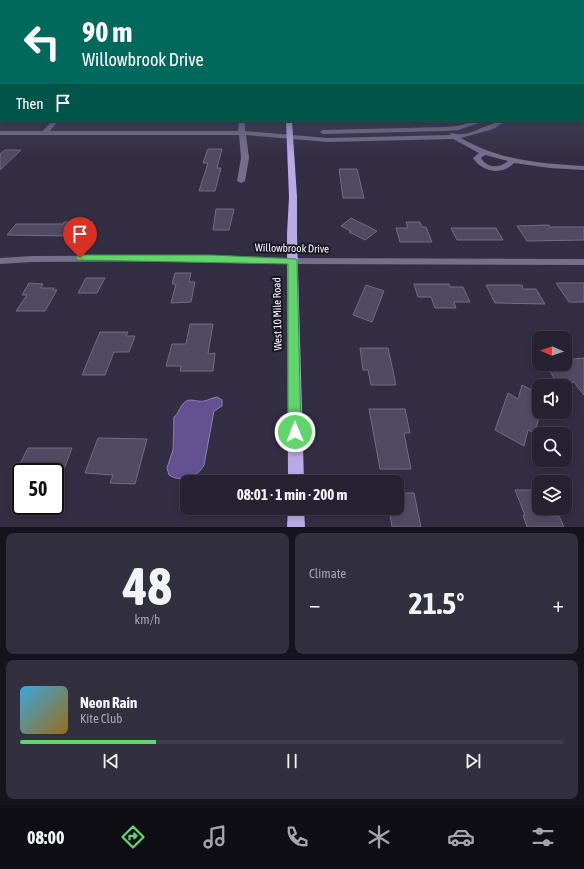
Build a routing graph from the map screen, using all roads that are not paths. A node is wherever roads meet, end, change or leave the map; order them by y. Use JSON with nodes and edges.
{"nodes":[{"id":1,"x":54,"y":122,"type":"edge"},
{"id":2,"x":242,"y":122,"type":"edge"},
{"id":3,"x":288,"y":122,"type":"edge"},
{"id":4,"x":478,"y":122,"type":"edge"},
{"id":5,"x":501,"y":122,"type":"edge"},
{"id":6,"x":444,"y":130,"type":"junction"},
{"id":7,"x":0,"y":133,"type":"edge"},
{"id":8,"x":44,"y":133,"type":"junction"},
{"id":9,"x":242,"y":133,"type":"junction"},
{"id":10,"x":289,"y":135,"type":"junction"},
{"id":11,"x":454,"y":137,"type":"junction"},
{"id":12,"x":484,"y":152,"type":"junction"},
{"id":13,"x":512,"y":161,"type":"junction"},
{"id":14,"x":584,"y":168,"type":"edge"},
{"id":15,"x":241,"y":181,"type":"dead end"},
{"id":16,"x":0,"y":261,"type":"edge"},
{"id":17,"x":292,"y":261,"type":"junction"},
{"id":18,"x":584,"y":262,"type":"edge"},
{"id":19,"x":296,"y":475,"type":"edge"},
{"id":20,"x":296,"y":515,"type":"edge"},
{"id":21,"x":296,"y":527,"type":"edge"}],
"edges":[{"from":1,"to":8,"type":"street"},
{"from":2,"to":9,"type":"street"},
{"from":3,"to":10,"type":"main road","name":"West 10 Mile Road"},
{"from":4,"to":6,"type":"street"},
{"from":5,"to":11,"type":"street"},
{"from":6,"to":10,"type":"street"},
{"from":6,"to":11,"type":"street"},
{"from":7,"to":8,"type":"street"},
{"from":8,"to":9,"type":"street"},
{"from":9,"to":10,"type":"street"},
{"from":9,"to":15,"type":"street"},
{"from":10,"to":11,"type":"street"},
{"from":10,"to":17,"type":"main road","name":"West 10 Mile Road"},
{"from":11,"to":12,"type":"street"},
{"from":12,"to":13,"type":"street"},
{"from":12,"to":13,"type":"street"},
{"from":13,"to":14,"type":"street"},
{"from":16,"to":17,"type":"street","name":"Willowbrook Drive"},
{"from":17,"to":18,"type":"street","name":"Willowbrook Drive"},
{"from":17,"to":19,"type":"main road","name":"West 10 Mile Road"},
{"from":20,"to":21,"type":"main road"}]}
